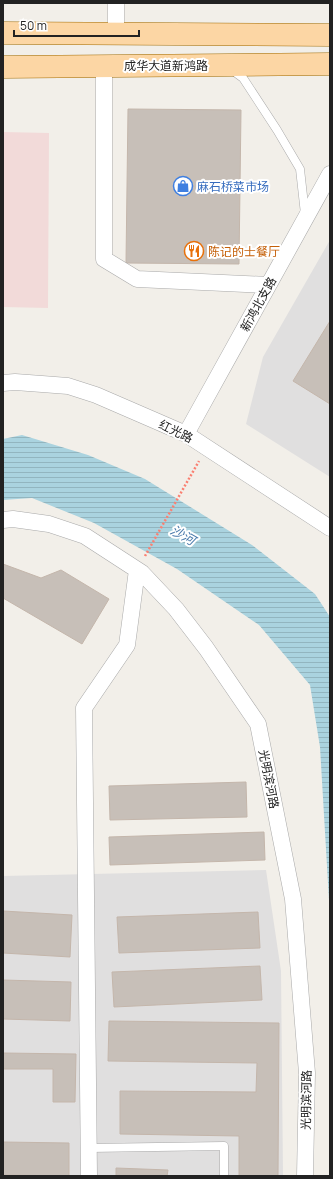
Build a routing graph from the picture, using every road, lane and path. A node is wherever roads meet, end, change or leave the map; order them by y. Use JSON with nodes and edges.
{"nodes":[{"id":1,"x":116,"y":3,"type":"edge"},
{"id":2,"x":3,"y":33,"type":"edge"},
{"id":3,"x":116,"y":34,"type":"junction"},
{"id":4,"x":330,"y":35,"type":"edge"},
{"id":5,"x":330,"y":64,"type":"edge"},
{"id":6,"x":104,"y":65,"type":"junction"},
{"id":7,"x":225,"y":65,"type":"junction"},
{"id":8,"x":3,"y":67,"type":"edge"},
{"id":9,"x":330,"y":174,"type":"edge"},
{"id":10,"x":306,"y":218,"type":"junction"},
{"id":11,"x":268,"y":285,"type":"junction"},
{"id":12,"x":3,"y":383,"type":"edge"},
{"id":13,"x":186,"y":434,"type":"junction"},
{"id":14,"x":207,"y":447,"type":"junction"},
{"id":15,"x":3,"y":520,"type":"edge"},
{"id":16,"x":330,"y":528,"type":"edge"},
{"id":17,"x":137,"y":570,"type":"junction"},
{"id":18,"x":89,"y":1148,"type":"junction"},
{"id":19,"x":89,"y":1176,"type":"edge"},
{"id":20,"x":224,"y":1176,"type":"edge"},
{"id":21,"x":305,"y":1176,"type":"edge"}],
"edges":[{"from":1,"to":3,"type":"street"},
{"from":2,"to":3,"type":"main road"},
{"from":3,"to":4,"type":"main road"},
{"from":5,"to":7,"type":"main road","name":"成华大道新鸿路"},
{"from":6,"to":7,"type":"main road","name":"成华大道新鸿路"},
{"from":6,"to":8,"type":"main road","name":"成华大道新鸿路"},
{"from":6,"to":11,"type":"street"},
{"from":7,"to":10,"type":"lane"},
{"from":9,"to":10,"type":"street","name":"新鸿北支路"},
{"from":10,"to":11,"type":"street","name":"新鸿北支路"},
{"from":11,"to":13,"type":"street","name":"新鸿北支路"},
{"from":12,"to":13,"type":"street","name":"红光路"},
{"from":13,"to":14,"type":"street","name":"红光路"},
{"from":14,"to":16,"type":"street","name":"红光路"},
{"from":14,"to":17,"type":"path"},
{"from":15,"to":17,"type":"street","name":"光明滨河路"},
{"from":17,"to":18,"type":"street"},
{"from":17,"to":21,"type":"street","name":"光明滨河路"},
{"from":18,"to":19,"type":"street"},
{"from":18,"to":20,"type":"lane"}]}
